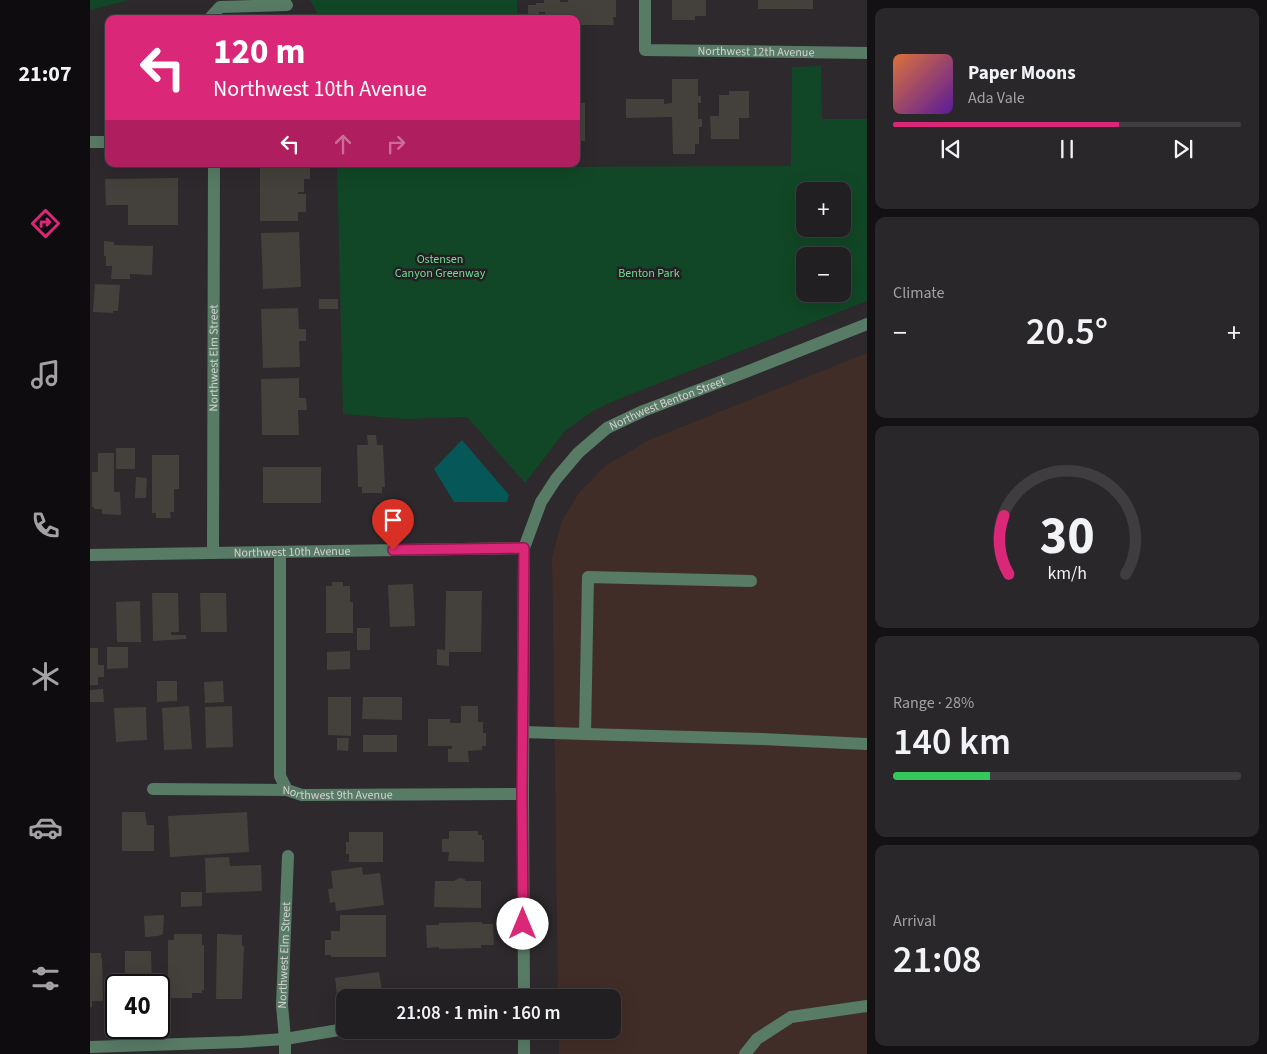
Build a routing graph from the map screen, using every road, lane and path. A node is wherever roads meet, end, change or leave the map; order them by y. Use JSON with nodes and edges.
{"nodes":[{"id":1,"x":645,"y":0,"type":"edge"},
{"id":2,"x":287,"y":6,"type":"dead end"},
{"id":3,"x":213,"y":15,"type":"edge"},
{"id":4,"x":867,"y":53,"type":"edge"},
{"id":5,"x":90,"y":142,"type":"edge"},
{"id":6,"x":105,"y":142,"type":"edge"},
{"id":7,"x":214,"y":167,"type":"edge"},
{"id":8,"x":867,"y":324,"type":"edge"},
{"id":9,"x":524,"y":548,"type":"junction"},
{"id":10,"x":280,"y":552,"type":"junction"},
{"id":11,"x":213,"y":554,"type":"junction"},
{"id":12,"x":90,"y":555,"type":"edge"},
{"id":13,"x":750,"y":581,"type":"dead end"},
{"id":14,"x":523,"y":732,"type":"junction"},
{"id":15,"x":585,"y":734,"type":"junction"},
{"id":16,"x":867,"y":744,"type":"edge"},
{"id":17,"x":153,"y":789,"type":"dead end"},
{"id":18,"x":288,"y":790,"type":"junction"},
{"id":19,"x":522,"y":794,"type":"junction"},
{"id":20,"x":288,"y":856,"type":"dead end"},
{"id":21,"x":524,"y":989,"type":"edge"},
{"id":22,"x":867,"y":1006,"type":"edge"},
{"id":23,"x":336,"y":1030,"type":"edge"},
{"id":24,"x":285,"y":1039,"type":"junction"},
{"id":25,"x":524,"y":1039,"type":"edge"},
{"id":26,"x":90,"y":1047,"type":"edge"},
{"id":27,"x":285,"y":1054,"type":"edge"},
{"id":28,"x":524,"y":1054,"type":"edge"},
{"id":29,"x":745,"y":1054,"type":"edge"}],
"edges":[{"from":1,"to":4,"type":"street","name":"Northwest 12th Avenue"},
{"from":2,"to":3,"type":"street"},
{"from":5,"to":6,"type":"street"},
{"from":7,"to":11,"type":"street","name":"Northwest Elm Street"},
{"from":8,"to":9,"type":"street","name":"Northwest Benton Street"},
{"from":9,"to":10,"type":"street","name":"Northwest 10th Avenue"},
{"from":9,"to":14,"type":"street","name":"Northwest Benton Street"},
{"from":10,"to":11,"type":"street","name":"Northwest 10th Avenue"},
{"from":10,"to":18,"type":"street"},
{"from":11,"to":12,"type":"street","name":"Northwest 10th Avenue"},
{"from":13,"to":15,"type":"street"},
{"from":14,"to":15,"type":"street"},
{"from":14,"to":19,"type":"street","name":"Northwest Benton Street"},
{"from":15,"to":16,"type":"street"},
{"from":17,"to":18,"type":"street","name":"Northwest 9th Avenue"},
{"from":18,"to":19,"type":"street","name":"Northwest 9th Avenue"},
{"from":19,"to":21,"type":"street","name":"Northwest Benton Street"},
{"from":20,"to":24,"type":"street","name":"Northwest Elm Street"},
{"from":22,"to":29,"type":"street"},
{"from":23,"to":24,"type":"street"},
{"from":24,"to":26,"type":"street"},
{"from":24,"to":27,"type":"street","name":"Northwest Elm Street"},
{"from":25,"to":28,"type":"street"}]}
